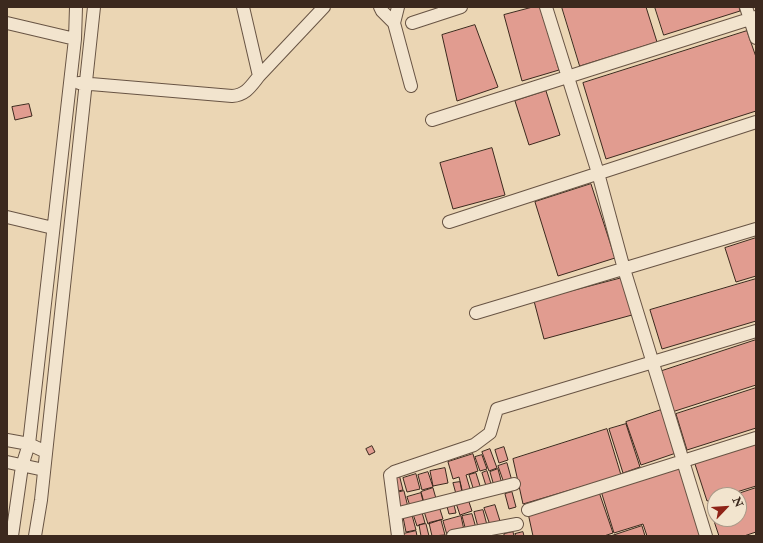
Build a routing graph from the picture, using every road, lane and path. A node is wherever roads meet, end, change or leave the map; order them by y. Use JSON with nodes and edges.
{"nodes":[{"id":1,"x":76,"y":7,"type":"edge"},
{"id":2,"x":94,"y":7,"type":"edge"},
{"id":3,"x":243,"y":7,"type":"edge"},
{"id":4,"x":324,"y":7,"type":"edge"},
{"id":5,"x":380,"y":7,"type":"edge"},
{"id":6,"x":398,"y":7,"type":"edge"},
{"id":7,"x":461,"y":7,"type":"edge"},
{"id":8,"x":546,"y":7,"type":"edge"},
{"id":9,"x":746,"y":7,"type":"edge"},
{"id":10,"x":753,"y":18,"type":"edge"},
{"id":11,"x":7,"y":23,"type":"edge"},
{"id":12,"x":412,"y":23,"type":"dead end"},
{"id":13,"x":394,"y":24,"type":"junction"},
{"id":14,"x":75,"y":38,"type":"junction"},
{"id":15,"x":756,"y":38,"type":"edge"},
{"id":16,"x":259,"y":76,"type":"junction"},
{"id":17,"x":568,"y":77,"type":"junction"},
{"id":18,"x":70,"y":81,"type":"junction"},
{"id":19,"x":86,"y":84,"type":"junction"},
{"id":20,"x":412,"y":86,"type":"dead end"},
{"id":21,"x":432,"y":120,"type":"dead end"},
{"id":22,"x":756,"y":122,"type":"edge"},
{"id":23,"x":598,"y":173,"type":"junction"},
{"id":24,"x":7,"y":217,"type":"edge"},
{"id":25,"x":449,"y":222,"type":"dead end"},
{"id":26,"x":53,"y":228,"type":"junction"},
{"id":27,"x":756,"y":229,"type":"edge"},
{"id":28,"x":624,"y":269,"type":"junction"},
{"id":29,"x":476,"y":313,"type":"dead end"},
{"id":30,"x":756,"y":330,"type":"edge"},
{"id":31,"x":652,"y":362,"type":"junction"},
{"id":32,"x":756,"y":438,"type":"edge"},
{"id":33,"x":7,"y":440,"type":"edge"},
{"id":34,"x":29,"y":444,"type":"junction"},
{"id":35,"x":46,"y":452,"type":"junction"},
{"id":36,"x":683,"y":461,"type":"junction"},
{"id":37,"x":7,"y":462,"type":"edge"},
{"id":38,"x":22,"y":466,"type":"junction"},
{"id":39,"x":44,"y":470,"type":"junction"},
{"id":40,"x":514,"y":484,"type":"dead end"},
{"id":41,"x":528,"y":510,"type":"dead end"},
{"id":42,"x":394,"y":514,"type":"junction"},
{"id":43,"x":517,"y":524,"type":"dead end"},
{"id":44,"x":12,"y":536,"type":"edge"},
{"id":45,"x":35,"y":536,"type":"edge"},
{"id":46,"x":398,"y":536,"type":"edge"},
{"id":47,"x":453,"y":536,"type":"edge"},
{"id":48,"x":706,"y":536,"type":"edge"}],
"edges":[{"from":1,"to":14,"type":"street"},
{"from":2,"to":19,"type":"street"},
{"from":3,"to":16,"type":"street"},
{"from":4,"to":16,"type":"street"},
{"from":5,"to":13,"type":"street"},
{"from":6,"to":13,"type":"street"},
{"from":7,"to":12,"type":"street"},
{"from":8,"to":17,"type":"street"},
{"from":9,"to":10,"type":"street"},
{"from":10,"to":15,"type":"street"},
{"from":10,"to":17,"type":"street"},
{"from":11,"to":14,"type":"street"},
{"from":13,"to":20,"type":"street"},
{"from":14,"to":18,"type":"street"},
{"from":16,"to":19,"type":"street"},
{"from":17,"to":21,"type":"street"},
{"from":17,"to":23,"type":"street"},
{"from":18,"to":19,"type":"street"},
{"from":18,"to":26,"type":"street"},
{"from":19,"to":35,"type":"street"},
{"from":22,"to":23,"type":"street"},
{"from":23,"to":25,"type":"street"},
{"from":23,"to":28,"type":"street"},
{"from":24,"to":26,"type":"street"},
{"from":26,"to":34,"type":"street"},
{"from":27,"to":28,"type":"street"},
{"from":28,"to":29,"type":"street"},
{"from":28,"to":31,"type":"street"},
{"from":30,"to":31,"type":"street"},
{"from":31,"to":36,"type":"street"},
{"from":31,"to":42,"type":"street"},
{"from":32,"to":36,"type":"street"},
{"from":33,"to":34,"type":"street"},
{"from":34,"to":35,"type":"street"},
{"from":34,"to":38,"type":"street"},
{"from":35,"to":39,"type":"street"},
{"from":36,"to":41,"type":"street"},
{"from":36,"to":48,"type":"street"},
{"from":37,"to":38,"type":"street"},
{"from":38,"to":39,"type":"street"},
{"from":38,"to":44,"type":"street"},
{"from":39,"to":45,"type":"street"},
{"from":40,"to":42,"type":"street"},
{"from":42,"to":46,"type":"street"},
{"from":43,"to":47,"type":"street"}]}
